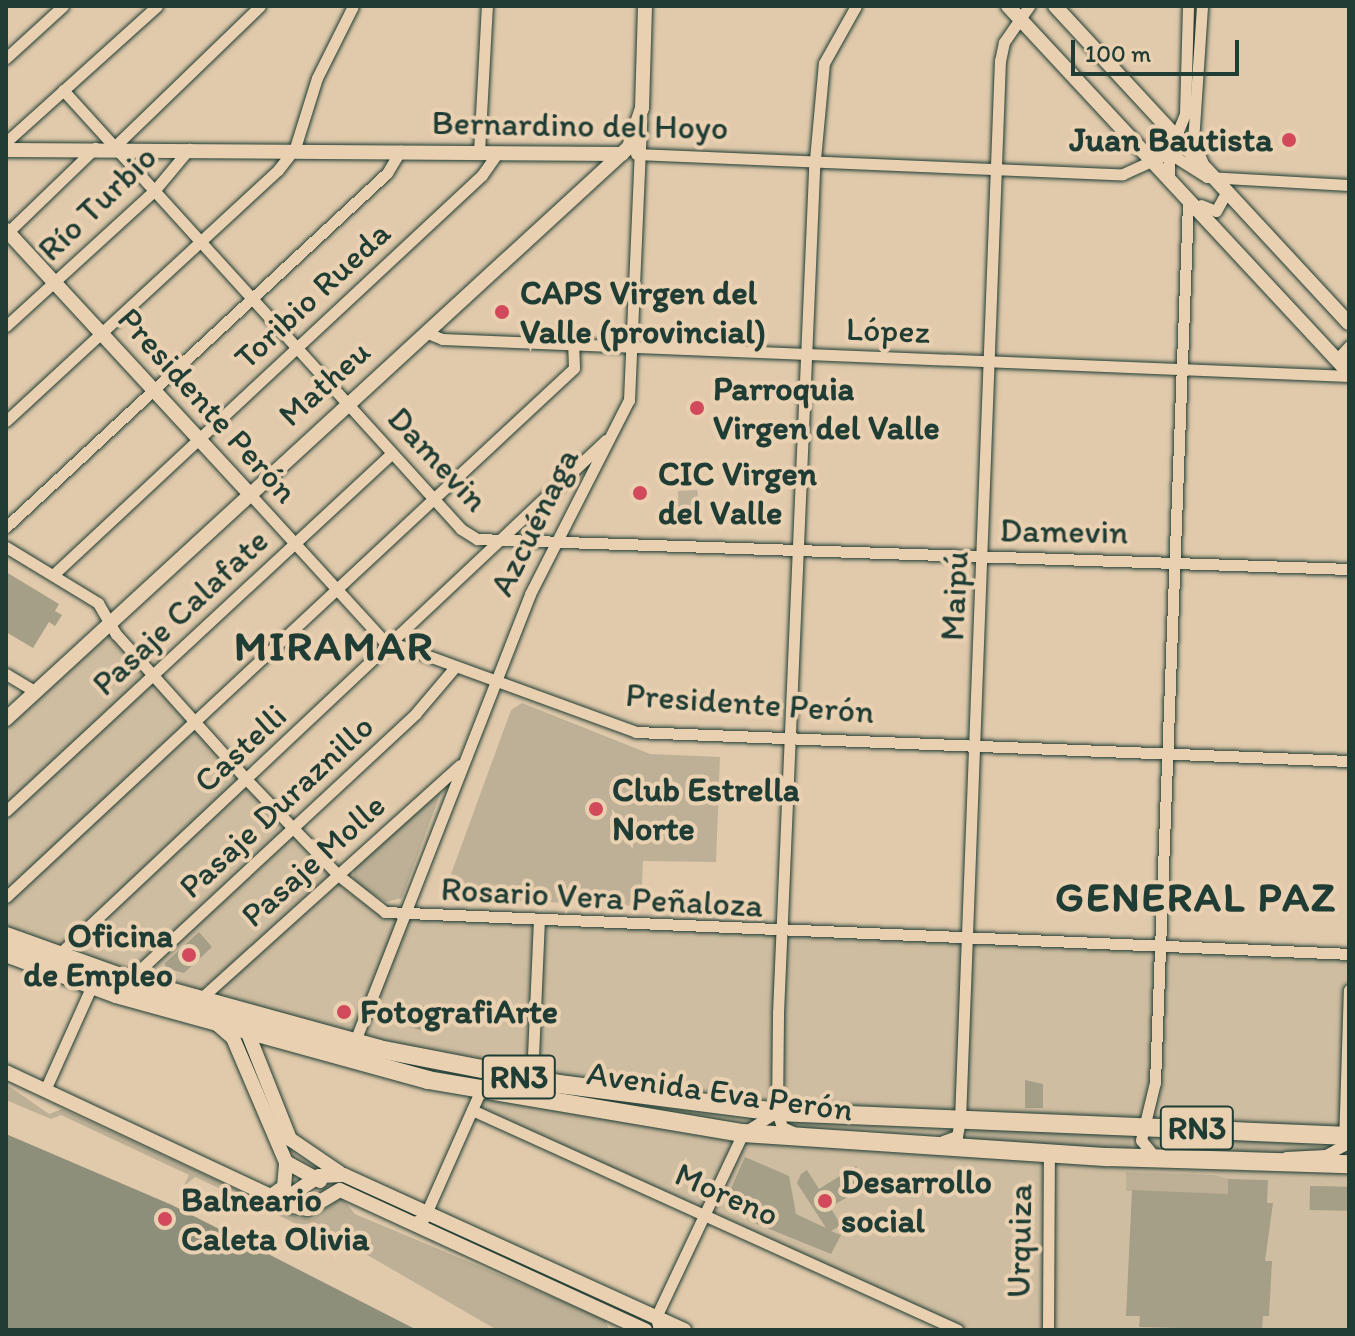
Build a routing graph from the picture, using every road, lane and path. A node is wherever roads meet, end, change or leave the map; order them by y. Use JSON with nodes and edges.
{"nodes":[{"id":1,"x":63,"y":6,"type":"edge"},
{"id":2,"x":157,"y":6,"type":"edge"},
{"id":3,"x":353,"y":6,"type":"edge"},
{"id":4,"x":487,"y":6,"type":"edge"},
{"id":5,"x":645,"y":6,"type":"edge"},
{"id":6,"x":856,"y":6,"type":"edge"},
{"id":7,"x":1008,"y":6,"type":"edge"},
{"id":8,"x":1029,"y":6,"type":"edge"},
{"id":9,"x":1055,"y":6,"type":"edge"},
{"id":10,"x":1188,"y":6,"type":"edge"},
{"id":11,"x":1202,"y":6,"type":"edge"},
{"id":12,"x":255,"y":8,"type":"edge"},
{"id":13,"x":1020,"y":19,"type":"junction"},
{"id":14,"x":6,"y":58,"type":"edge"},
{"id":15,"x":63,"y":90,"type":"junction"},
{"id":16,"x":641,"y":121,"type":"junction"},
{"id":17,"x":1176,"y":137,"type":"junction"},
{"id":18,"x":6,"y":142,"type":"edge"},
{"id":19,"x":95,"y":148,"type":"junction"},
{"id":20,"x":113,"y":148,"type":"junction"},
{"id":21,"x":295,"y":148,"type":"junction"},
{"id":22,"x":189,"y":149,"type":"junction"},
{"id":23,"x":6,"y":150,"type":"edge"},
{"id":24,"x":400,"y":151,"type":"junction"},
{"id":25,"x":479,"y":152,"type":"junction"},
{"id":26,"x":498,"y":152,"type":"junction"},
{"id":27,"x":1169,"y":153,"type":"junction"},
{"id":28,"x":622,"y":154,"type":"junction"},
{"id":29,"x":641,"y":155,"type":"junction"},
{"id":30,"x":1149,"y":161,"type":"junction"},
{"id":31,"x":815,"y":162,"type":"junction"},
{"id":32,"x":997,"y":171,"type":"junction"},
{"id":33,"x":1210,"y":173,"type":"junction"},
{"id":34,"x":1169,"y":181,"type":"junction"},
{"id":35,"x":1349,"y":185,"type":"edge"},
{"id":36,"x":154,"y":191,"type":"junction"},
{"id":37,"x":1227,"y":191,"type":"junction"},
{"id":38,"x":1188,"y":201,"type":"junction"},
{"id":39,"x":7,"y":232,"type":"edge"},
{"id":40,"x":202,"y":242,"type":"junction"},
{"id":41,"x":55,"y":283,"type":"junction"},
{"id":42,"x":251,"y":297,"type":"junction"},
{"id":43,"x":1349,"y":323,"type":"edge"},
{"id":44,"x":6,"y":326,"type":"edge"},
{"id":45,"x":425,"y":332,"type":"junction"},
{"id":46,"x":101,"y":333,"type":"junction"},
{"id":47,"x":573,"y":343,"type":"junction"},
{"id":48,"x":297,"y":346,"type":"junction"},
{"id":49,"x":636,"y":346,"type":"junction"},
{"id":50,"x":1349,"y":346,"type":"edge"},
{"id":51,"x":806,"y":355,"type":"junction"},
{"id":52,"x":987,"y":361,"type":"junction"},
{"id":53,"x":1181,"y":369,"type":"junction"},
{"id":54,"x":1347,"y":372,"type":"edge"},
{"id":55,"x":153,"y":388,"type":"junction"},
{"id":56,"x":347,"y":402,"type":"junction"},
{"id":57,"x":6,"y":421,"type":"edge"},
{"id":58,"x":610,"y":437,"type":"junction"},
{"id":59,"x":199,"y":438,"type":"junction"},
{"id":60,"x":392,"y":453,"type":"junction"},
{"id":61,"x":248,"y":492,"type":"junction"},
{"id":62,"x":432,"y":496,"type":"junction"},
{"id":63,"x":6,"y":527,"type":"edge"},
{"id":64,"x":500,"y":541,"type":"junction"},
{"id":65,"x":556,"y":541,"type":"junction"},
{"id":66,"x":294,"y":544,"type":"junction"},
{"id":67,"x":6,"y":547,"type":"edge"},
{"id":68,"x":799,"y":549,"type":"junction"},
{"id":69,"x":985,"y":558,"type":"junction"},
{"id":70,"x":1177,"y":561,"type":"junction"},
{"id":71,"x":1349,"y":569,"type":"edge"},
{"id":72,"x":54,"y":574,"type":"junction"},
{"id":73,"x":335,"y":591,"type":"junction"},
{"id":74,"x":109,"y":623,"type":"junction"},
{"id":75,"x":393,"y":644,"type":"junction"},
{"id":76,"x":455,"y":667,"type":"junction"},
{"id":77,"x":6,"y":674,"type":"edge"},
{"id":78,"x":152,"y":677,"type":"junction"},
{"id":79,"x":494,"y":682,"type":"junction"},
{"id":80,"x":36,"y":692,"type":"junction"},
{"id":81,"x":6,"y":719,"type":"edge"},
{"id":82,"x":195,"y":723,"type":"junction"},
{"id":83,"x":791,"y":738,"type":"junction"},
{"id":84,"x":976,"y":747,"type":"junction"},
{"id":85,"x":1166,"y":754,"type":"junction"},
{"id":86,"x":464,"y":761,"type":"junction"},
{"id":87,"x":1349,"y":761,"type":"edge"},
{"id":88,"x":247,"y":780,"type":"junction"},
{"id":89,"x":6,"y":811,"type":"edge"},
{"id":90,"x":295,"y":829,"type":"junction"},
{"id":91,"x":338,"y":875,"type":"junction"},
{"id":92,"x":6,"y":897,"type":"edge"},
{"id":93,"x":404,"y":916,"type":"junction"},
{"id":94,"x":539,"y":921,"type":"junction"},
{"id":95,"x":781,"y":933,"type":"junction"},
{"id":96,"x":6,"y":936,"type":"edge"},
{"id":97,"x":966,"y":941,"type":"junction"},
{"id":98,"x":1160,"y":946,"type":"junction"},
{"id":99,"x":6,"y":953,"type":"edge"},
{"id":100,"x":1349,"y":954,"type":"edge"},
{"id":101,"x":52,"y":962,"type":"junction"},
{"id":102,"x":94,"y":978,"type":"junction"},
{"id":103,"x":129,"y":980,"type":"junction"},
{"id":104,"x":1349,"y":990,"type":"edge"},
{"id":105,"x":206,"y":1008,"type":"junction"},
{"id":106,"x":294,"y":1025,"type":"junction"},
{"id":107,"x":239,"y":1029,"type":"junction"},
{"id":108,"x":355,"y":1041,"type":"junction"},
{"id":109,"x":6,"y":1072,"type":"edge"},
{"id":110,"x":532,"y":1079,"type":"junction"},
{"id":111,"x":485,"y":1081,"type":"junction"},
{"id":112,"x":45,"y":1090,"type":"junction"},
{"id":113,"x":472,"y":1110,"type":"junction"},
{"id":114,"x":777,"y":1112,"type":"junction"},
{"id":115,"x":936,"y":1119,"type":"junction"},
{"id":116,"x":960,"y":1120,"type":"junction"},
{"id":117,"x":1144,"y":1125,"type":"junction"},
{"id":118,"x":743,"y":1133,"type":"junction"},
{"id":119,"x":1347,"y":1136,"type":"edge"},
{"id":120,"x":839,"y":1142,"type":"junction"},
{"id":121,"x":892,"y":1145,"type":"junction"},
{"id":122,"x":1049,"y":1153,"type":"junction"},
{"id":123,"x":1158,"y":1159,"type":"junction"},
{"id":124,"x":286,"y":1162,"type":"junction"},
{"id":125,"x":1270,"y":1162,"type":"junction"},
{"id":126,"x":1349,"y":1164,"type":"edge"},
{"id":127,"x":313,"y":1179,"type":"junction"},
{"id":128,"x":342,"y":1182,"type":"junction"},
{"id":129,"x":271,"y":1196,"type":"junction"},
{"id":130,"x":426,"y":1213,"type":"junction"},
{"id":131,"x":703,"y":1213,"type":"junction"},
{"id":132,"x":412,"y":1223,"type":"junction"},
{"id":133,"x":657,"y":1324,"type":"edge"},
{"id":134,"x":645,"y":1330,"type":"edge"},
{"id":135,"x":684,"y":1330,"type":"edge"},
{"id":136,"x":958,"y":1330,"type":"edge"},
{"id":137,"x":1048,"y":1330,"type":"edge"}],
"edges":[{"from":1,"to":14,"type":"street"},
{"from":2,"to":15,"type":"street"},
{"from":3,"to":21,"type":"street"},
{"from":4,"to":25,"type":"street"},
{"from":5,"to":16,"type":"street","name":"Azcuénaga"},
{"from":6,"to":31,"type":"street"},
{"from":7,"to":13,"type":"street"},
{"from":8,"to":13,"type":"street","name":"Maipú"},
{"from":9,"to":17,"type":"street"},
{"from":10,"to":17,"type":"street"},
{"from":11,"to":33,"type":"street"},
{"from":12,"to":20,"type":"street"},
{"from":13,"to":30,"type":"street"},
{"from":13,"to":32,"type":"street","name":"Maipú"},
{"from":15,"to":18,"type":"street"},
{"from":15,"to":20,"type":"street","name":"Damevin"},
{"from":16,"to":28,"type":"street","name":"Matheu"},
{"from":16,"to":29,"type":"street","name":"Azcuénaga"},
{"from":17,"to":27,"type":"street"},
{"from":17,"to":33,"type":"street"},
{"from":19,"to":20,"type":"street","name":"Bernardino del Hoyo"},
{"from":19,"to":23,"type":"street","name":"Bernardino del Hoyo"},
{"from":19,"to":39,"type":"street"},
{"from":20,"to":22,"type":"street","name":"Bernardino del Hoyo"},
{"from":20,"to":36,"type":"street","name":"Damevin"},
{"from":21,"to":22,"type":"street","name":"Bernardino del Hoyo"},
{"from":21,"to":24,"type":"street","name":"Bernardino del Hoyo"},
{"from":21,"to":40,"type":"street"},
{"from":22,"to":36,"type":"street","name":"Río Turbio"},
{"from":24,"to":25,"type":"street","name":"Bernardino del Hoyo"},
{"from":24,"to":42,"type":"street"},
{"from":25,"to":26,"type":"street","name":"Bernardino del Hoyo"},
{"from":26,"to":28,"type":"street","name":"Bernardino del Hoyo"},
{"from":26,"to":48,"type":"street","name":"Toribio Rueda"},
{"from":27,"to":30,"type":"street","name":"Bernardino del Hoyo"},
{"from":27,"to":33,"type":"street"},
{"from":27,"to":34,"type":"street"},
{"from":28,"to":29,"type":"street","name":"Bernardino del Hoyo"},
{"from":28,"to":45,"type":"street","name":"Matheu"},
{"from":29,"to":31,"type":"street","name":"Bernardino del Hoyo"},
{"from":29,"to":49,"type":"street","name":"Azcuénaga"},
{"from":30,"to":32,"type":"street","name":"Bernardino del Hoyo"},
{"from":30,"to":34,"type":"street"},
{"from":31,"to":32,"type":"street","name":"Bernardino del Hoyo"},
{"from":31,"to":51,"type":"street"},
{"from":32,"to":52,"type":"street","name":"Maipú"},
{"from":33,"to":35,"type":"street"},
{"from":33,"to":37,"type":"street"},
{"from":34,"to":37,"type":"street"},
{"from":34,"to":38,"type":"street"},
{"from":36,"to":40,"type":"street","name":"Damevin"},
{"from":36,"to":41,"type":"street","name":"Río Turbio"},
{"from":37,"to":43,"type":"street"},
{"from":38,"to":53,"type":"street"},
{"from":38,"to":54,"type":"street"},
{"from":39,"to":41,"type":"street","name":"Presidente Perón"},
{"from":40,"to":42,"type":"street","name":"Damevin"},
{"from":40,"to":46,"type":"street"},
{"from":41,"to":44,"type":"street","name":"Río Turbio"},
{"from":41,"to":46,"type":"street","name":"Presidente Perón"},
{"from":42,"to":48,"type":"street","name":"Damevin"},
{"from":42,"to":55,"type":"street"},
{"from":45,"to":47,"type":"street","name":"López"},
{"from":45,"to":56,"type":"street","name":"Matheu"},
{"from":46,"to":55,"type":"street","name":"Presidente Perón"},
{"from":46,"to":57,"type":"street"},
{"from":47,"to":49,"type":"street","name":"López"},
{"from":47,"to":62,"type":"street"},
{"from":48,"to":56,"type":"street","name":"Damevin"},
{"from":48,"to":59,"type":"street","name":"Toribio Rueda"},
{"from":49,"to":51,"type":"street","name":"López"},
{"from":49,"to":58,"type":"street","name":"Azcuénaga"},
{"from":50,"to":54,"type":"street"},
{"from":51,"to":52,"type":"street","name":"López"},
{"from":51,"to":68,"type":"street"},
{"from":52,"to":53,"type":"street","name":"López"},
{"from":52,"to":69,"type":"street","name":"Maipú"},
{"from":53,"to":54,"type":"street","name":"López"},
{"from":53,"to":70,"type":"street"},
{"from":55,"to":59,"type":"street","name":"Presidente Perón"},
{"from":55,"to":63,"type":"street"},
{"from":56,"to":60,"type":"street","name":"Damevin"},
{"from":56,"to":61,"type":"street","name":"Matheu"},
{"from":58,"to":64,"type":"street","name":"Castelli"},
{"from":58,"to":65,"type":"street","name":"Azcuénaga"},
{"from":59,"to":61,"type":"street","name":"Presidente Perón"},
{"from":59,"to":72,"type":"street","name":"Toribio Rueda"},
{"from":60,"to":62,"type":"street","name":"Damevin"},
{"from":60,"to":66,"type":"street","name":"Pasaje Calafate"},
{"from":61,"to":66,"type":"street","name":"Presidente Perón"},
{"from":61,"to":74,"type":"street","name":"Matheu"},
{"from":62,"to":64,"type":"street","name":"Damevin"},
{"from":62,"to":73,"type":"street"},
{"from":64,"to":65,"type":"street","name":"Damevin"},
{"from":64,"to":75,"type":"street","name":"Castelli"},
{"from":65,"to":68,"type":"street","name":"Damevin"},
{"from":65,"to":79,"type":"street","name":"Azcuénaga"},
{"from":66,"to":73,"type":"street","name":"Presidente Perón"},
{"from":66,"to":78,"type":"street","name":"Pasaje Calafate"},
{"from":67,"to":72,"type":"street","name":"Rosario Vera Peñaloza"},
{"from":68,"to":69,"type":"street","name":"Damevin"},
{"from":68,"to":83,"type":"street"},
{"from":69,"to":70,"type":"street","name":"Damevin"},
{"from":69,"to":84,"type":"street","name":"Maipú"},
{"from":70,"to":71,"type":"street","name":"Damevin"},
{"from":70,"to":85,"type":"street"},
{"from":72,"to":74,"type":"street","name":"Rosario Vera Peñaloza"},
{"from":73,"to":75,"type":"street","name":"Presidente Perón"},
{"from":73,"to":82,"type":"street"},
{"from":74,"to":78,"type":"street","name":"Rosario Vera Peñaloza"},
{"from":74,"to":80,"type":"street","name":"Matheu"},
{"from":75,"to":76,"type":"street","name":"Presidente Perón"},
{"from":75,"to":88,"type":"street","name":"Castelli"},
{"from":76,"to":79,"type":"street","name":"Presidente Perón"},
{"from":76,"to":90,"type":"street","name":"Pasaje Duraznillo"},
{"from":77,"to":80,"type":"street"},
{"from":78,"to":82,"type":"street","name":"Rosario Vera Peñaloza"},
{"from":78,"to":89,"type":"street","name":"Pasaje Calafate"},
{"from":79,"to":83,"type":"street","name":"Presidente Perón"},
{"from":79,"to":86,"type":"street","name":"Azcuénaga"},
{"from":80,"to":81,"type":"street","name":"Matheu"},
{"from":82,"to":88,"type":"street","name":"Rosario Vera Peñaloza"},
{"from":82,"to":92,"type":"street"},
{"from":83,"to":84,"type":"street","name":"Presidente Perón"},
{"from":83,"to":95,"type":"street"},
{"from":84,"to":85,"type":"street","name":"Presidente Perón"},
{"from":84,"to":97,"type":"street","name":"Maipú"},
{"from":85,"to":87,"type":"street","name":"Presidente Perón"},
{"from":85,"to":98,"type":"street"},
{"from":86,"to":91,"type":"street","name":"Pasaje Molle"},
{"from":86,"to":93,"type":"street","name":"Azcuénaga"},
{"from":88,"to":90,"type":"street","name":"Rosario Vera Peñaloza"},
{"from":88,"to":101,"type":"street","name":"Castelli"},
{"from":90,"to":91,"type":"street","name":"Rosario Vera Peñaloza"},
{"from":90,"to":103,"type":"street","name":"Pasaje Duraznillo"},
{"from":91,"to":93,"type":"street","name":"Rosario Vera Peñaloza"},
{"from":91,"to":105,"type":"street","name":"Pasaje Molle"},
{"from":93,"to":94,"type":"street","name":"Rosario Vera Peñaloza"},
{"from":93,"to":108,"type":"street","name":"Azcuénaga"},
{"from":94,"to":95,"type":"street","name":"Rosario Vera Peñaloza"},
{"from":94,"to":110,"type":"street"},
{"from":95,"to":97,"type":"street","name":"Rosario Vera Peñaloza"},
{"from":95,"to":114,"type":"street"},
{"from":96,"to":101,"type":"highway","name":"Avenida Eva Perón","number":"RN3"},
{"from":97,"to":98,"type":"street","name":"Rosario Vera Peñaloza"},
{"from":97,"to":116,"type":"street","name":"Maipú"},
{"from":98,"to":100,"type":"street","name":"Rosario Vera Peñaloza"},
{"from":98,"to":117,"type":"street"},
{"from":99,"to":101,"type":"highway","name":"Avenida Eva Perón","number":"RN3"},
{"from":101,"to":102,"type":"highway","name":"Avenida Eva Perón","number":"RN3"},
{"from":102,"to":103,"type":"highway","name":"Avenida Eva Perón","number":"RN3"},
{"from":102,"to":105,"type":"highway","name":"Avenida Eva Perón","number":"RN3"},
{"from":102,"to":112,"type":"street"},
{"from":103,"to":105,"type":"highway","name":"Avenida Eva Perón","number":"RN3"},
{"from":104,"to":119,"type":"street"},
{"from":105,"to":106,"type":"highway","name":"Avenida Eva Perón","number":"RN3"},
{"from":105,"to":107,"type":"highway","name":"Avenida Eva Perón","number":"RN3"},
{"from":106,"to":107,"type":"highway"},
{"from":106,"to":108,"type":"highway","name":"Avenida Eva Perón","number":"RN3"},
{"from":107,"to":111,"type":"highway","name":"Avenida Eva Perón","number":"RN3"},
{"from":107,"to":124,"type":"street"},
{"from":107,"to":128,"type":"street"},
{"from":108,"to":111,"type":"highway","name":"Avenida Eva Perón","number":"RN3"},
{"from":109,"to":112,"type":"street"},
{"from":110,"to":111,"type":"highway","name":"Avenida Eva Perón","number":"RN3"},
{"from":110,"to":114,"type":"highway","name":"Avenida Eva Perón","number":"RN3"},
{"from":111,"to":113,"type":"street"},
{"from":111,"to":118,"type":"highway","name":"Avenida Eva Perón","number":"RN3"},
{"from":112,"to":129,"type":"street"},
{"from":113,"to":130,"type":"street"},
{"from":113,"to":131,"type":"street","name":"Moreno"},
{"from":114,"to":115,"type":"highway","name":"Avenida Eva Perón","number":"RN3"},
{"from":114,"to":118,"type":"street"},
{"from":114,"to":120,"type":"street"},
{"from":115,"to":116,"type":"highway","name":"Avenida Eva Perón","number":"RN3"},
{"from":115,"to":121,"type":"highway"},
{"from":116,"to":117,"type":"highway","name":"Avenida Eva Perón","number":"RN3"},
{"from":116,"to":121,"type":"street"},
{"from":117,"to":119,"type":"highway","name":"Avenida Eva Perón","number":"RN3"},
{"from":117,"to":123,"type":"street"},
{"from":118,"to":120,"type":"highway","name":"Avenida Eva Perón","number":"RN3"},
{"from":118,"to":131,"type":"street"},
{"from":119,"to":125,"type":"street"},
{"from":120,"to":121,"type":"highway","name":"Avenida Eva Perón","number":"RN3"},
{"from":121,"to":122,"type":"highway","name":"Avenida Eva Perón","number":"RN3"},
{"from":122,"to":123,"type":"highway","name":"Avenida Eva Perón","number":"RN3"},
{"from":122,"to":137,"type":"street","name":"Urquiza"},
{"from":123,"to":125,"type":"highway","name":"Avenida Eva Perón","number":"RN3"},
{"from":124,"to":127,"type":"street"},
{"from":124,"to":129,"type":"street"},
{"from":125,"to":126,"type":"highway","name":"Avenida Eva Perón","number":"RN3"},
{"from":127,"to":128,"type":"street"},
{"from":127,"to":129,"type":"street"},
{"from":128,"to":129,"type":"street"},
{"from":128,"to":130,"type":"street"},
{"from":128,"to":132,"type":"street"},
{"from":130,"to":132,"type":"street"},
{"from":130,"to":133,"type":"street"},
{"from":131,"to":133,"type":"street"},
{"from":131,"to":136,"type":"street","name":"Moreno"},
{"from":132,"to":134,"type":"street"},
{"from":133,"to":135,"type":"street"}]}
